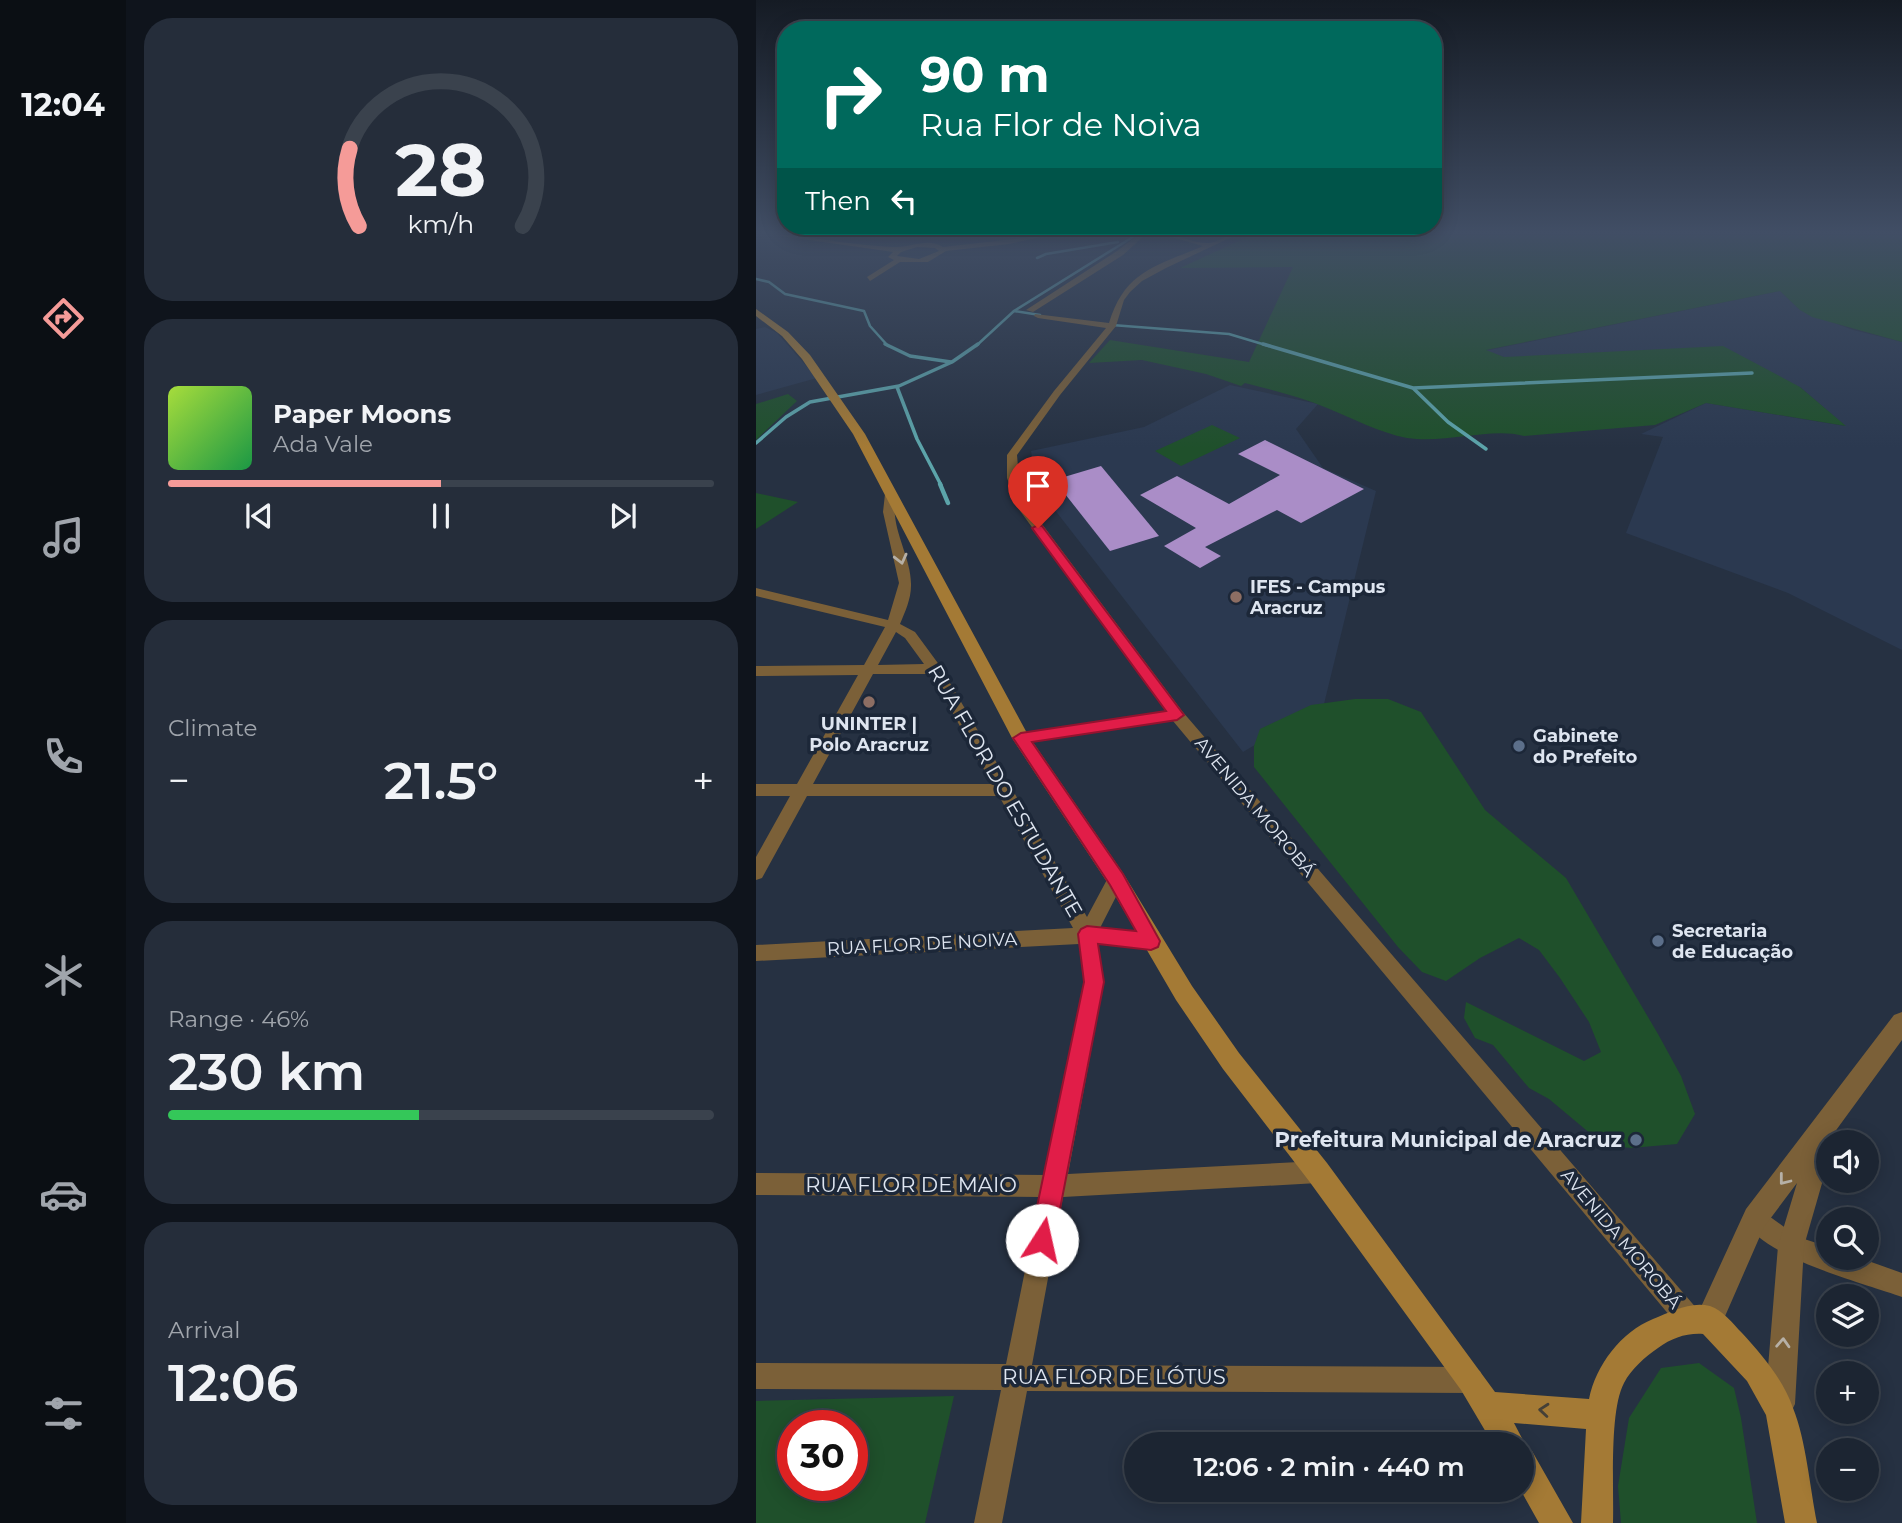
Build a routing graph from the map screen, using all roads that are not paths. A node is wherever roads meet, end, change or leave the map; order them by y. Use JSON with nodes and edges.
{"nodes":[{"id":1,"x":1044,"y":306,"type":"edge"},
{"id":2,"x":1119,"y":306,"type":"edge"},
{"id":3,"x":756,"y":312,"type":"edge"},
{"id":4,"x":756,"y":321,"type":"edge"},
{"id":5,"x":1112,"y":326,"type":"junction"},
{"id":6,"x":786,"y":334,"type":"junction"},
{"id":7,"x":891,"y":494,"type":"junction"},
{"id":8,"x":756,"y":592,"type":"edge"},
{"id":9,"x":893,"y":625,"type":"junction"},
{"id":10,"x":868,"y":668,"type":"junction"},
{"id":11,"x":935,"y":669,"type":"junction"},
{"id":12,"x":756,"y":671,"type":"edge"},
{"id":13,"x":1177,"y":715,"type":"junction"},
{"id":14,"x":1021,"y":738,"type":"junction"},
{"id":15,"x":802,"y":789,"type":"junction"},
{"id":16,"x":756,"y":790,"type":"edge"},
{"id":17,"x":1003,"y":790,"type":"junction"},
{"id":18,"x":756,"y":873,"type":"edge"},
{"id":19,"x":1116,"y":879,"type":"junction"},
{"id":20,"x":1087,"y":934,"type":"junction"},
{"id":21,"x":1151,"y":941,"type":"junction"},
{"id":22,"x":756,"y":953,"type":"edge"},
{"id":23,"x":1902,"y":1022,"type":"edge"},
{"id":24,"x":1826,"y":1126,"type":"junction"},
{"id":25,"x":1318,"y":1172,"type":"junction"},
{"id":26,"x":756,"y":1184,"type":"edge"},
{"id":27,"x":1052,"y":1186,"type":"junction"},
{"id":28,"x":1755,"y":1218,"type":"junction"},
{"id":29,"x":1791,"y":1246,"type":"junction"},
{"id":30,"x":1902,"y":1285,"type":"edge"},
{"id":31,"x":1699,"y":1320,"type":"junction"},
{"id":32,"x":756,"y":1376,"type":"edge"},
{"id":33,"x":1017,"y":1377,"type":"junction"},
{"id":34,"x":1471,"y":1380,"type":"junction"},
{"id":35,"x":1488,"y":1406,"type":"junction"},
{"id":36,"x":1780,"y":1411,"type":"junction"},
{"id":37,"x":1601,"y":1415,"type":"junction"},
{"id":38,"x":1503,"y":1432,"type":"edge"},
{"id":39,"x":1534,"y":1484,"type":"edge"},
{"id":40,"x":988,"y":1523,"type":"edge"},
{"id":41,"x":1557,"y":1523,"type":"edge"},
{"id":42,"x":1597,"y":1523,"type":"edge"},
{"id":43,"x":1801,"y":1523,"type":"edge"}],
"edges":[{"from":1,"to":5,"type":"street"},
{"from":2,"to":5,"type":"street","name":"AVENIDA MOROBÁ"},
{"from":3,"to":6,"type":"main road"},
{"from":4,"to":6,"type":"main road"},
{"from":5,"to":13,"type":"street","name":"AVENIDA MOROBÁ"},
{"from":6,"to":7,"type":"main road"},
{"from":7,"to":9,"type":"street","one_way":true},
{"from":7,"to":14,"type":"main road"},
{"from":8,"to":9,"type":"street","name":"RUA FLOR DO ESTUDANTE"},
{"from":9,"to":10,"type":"street"},
{"from":9,"to":11,"type":"street","name":"RUA FLOR DO ESTUDANTE"},
{"from":10,"to":11,"type":"street"},
{"from":10,"to":12,"type":"street"},
{"from":10,"to":15,"type":"street"},
{"from":11,"to":17,"type":"street","name":"RUA FLOR DO ESTUDANTE"},
{"from":13,"to":14,"type":"street"},
{"from":13,"to":31,"type":"street","name":"AVENIDA MOROBÁ"},
{"from":14,"to":19,"type":"main road"},
{"from":15,"to":16,"type":"street"},
{"from":15,"to":17,"type":"street"},
{"from":15,"to":18,"type":"street"},
{"from":17,"to":20,"type":"street","name":"RUA FLOR DO ESTUDANTE"},
{"from":19,"to":20,"type":"street"},
{"from":19,"to":21,"type":"main road"},
{"from":20,"to":21,"type":"street","name":"RUA FLOR DE NOIVA"},
{"from":20,"to":22,"type":"street","name":"RUA FLOR DE NOIVA"},
{"from":20,"to":27,"type":"street","name":"RUA FLOR DO ESTUDANTE"},
{"from":21,"to":25,"type":"main road"},
{"from":23,"to":24,"type":"street"},
{"from":24,"to":28,"type":"street","one_way":true},
{"from":24,"to":29,"type":"street"},
{"from":25,"to":27,"type":"street","name":"RUA FLOR DE MAIO"},
{"from":25,"to":34,"type":"main road"},
{"from":26,"to":27,"type":"street","name":"RUA FLOR DE MAIO"},
{"from":27,"to":33,"type":"street","name":"RUA FLOR DO ESTUDANTE"},
{"from":28,"to":29,"type":"street"},
{"from":28,"to":31,"type":"street"},
{"from":29,"to":30,"type":"street"},
{"from":36,"to":29,"type":"street","one_way":true},
{"from":31,"to":36,"type":"main road"},
{"from":31,"to":37,"type":"main road"},
{"from":32,"to":33,"type":"street","name":"RUA FLOR DE LÓTUS"},
{"from":33,"to":34,"type":"street","name":"RUA FLOR DE LÓTUS"},
{"from":33,"to":40,"type":"street","name":"RUA FLOR DO ESTUDANTE"},
{"from":34,"to":35,"type":"main road"},
{"from":37,"to":35,"type":"main road","one_way":true},
{"from":35,"to":38,"type":"main road"},
{"from":36,"to":43,"type":"main road"},
{"from":37,"to":42,"type":"main road"},
{"from":39,"to":41,"type":"main road"}]}
